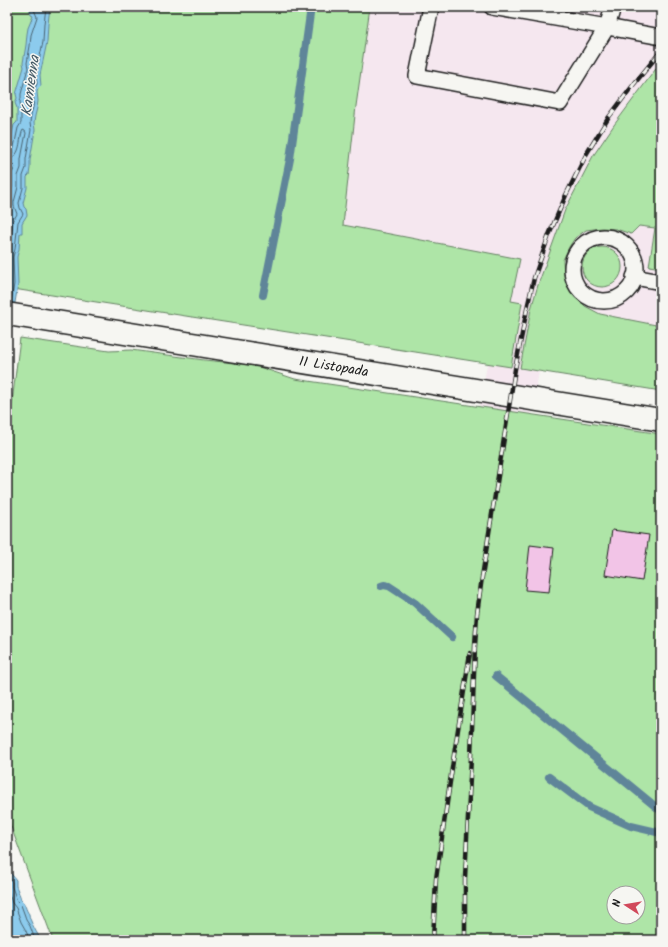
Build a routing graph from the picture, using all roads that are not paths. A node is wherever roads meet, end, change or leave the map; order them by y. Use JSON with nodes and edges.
{"nodes":[{"id":1,"x":431,"y":7,"type":"edge"},
{"id":2,"x":492,"y":7,"type":"edge"},
{"id":3,"x":613,"y":7,"type":"edge"},
{"id":4,"x":607,"y":27,"type":"junction"},
{"id":5,"x":661,"y":37,"type":"edge"},
{"id":6,"x":634,"y":277,"type":"junction"},
{"id":7,"x":661,"y":282,"type":"edge"},
{"id":8,"x":7,"y":314,"type":"edge"},
{"id":9,"x":661,"y":420,"type":"edge"}],
"edges":[{"from":1,"to":4,"type":"lane"},
{"from":2,"to":4,"type":"lane"},
{"from":3,"to":4,"type":"lane"},
{"from":4,"to":5,"type":"lane"},
{"from":6,"to":6,"type":"lane"},
{"from":6,"to":7,"type":"lane"},
{"from":8,"to":9,"type":"street","name":"11 Listopada"}]}
